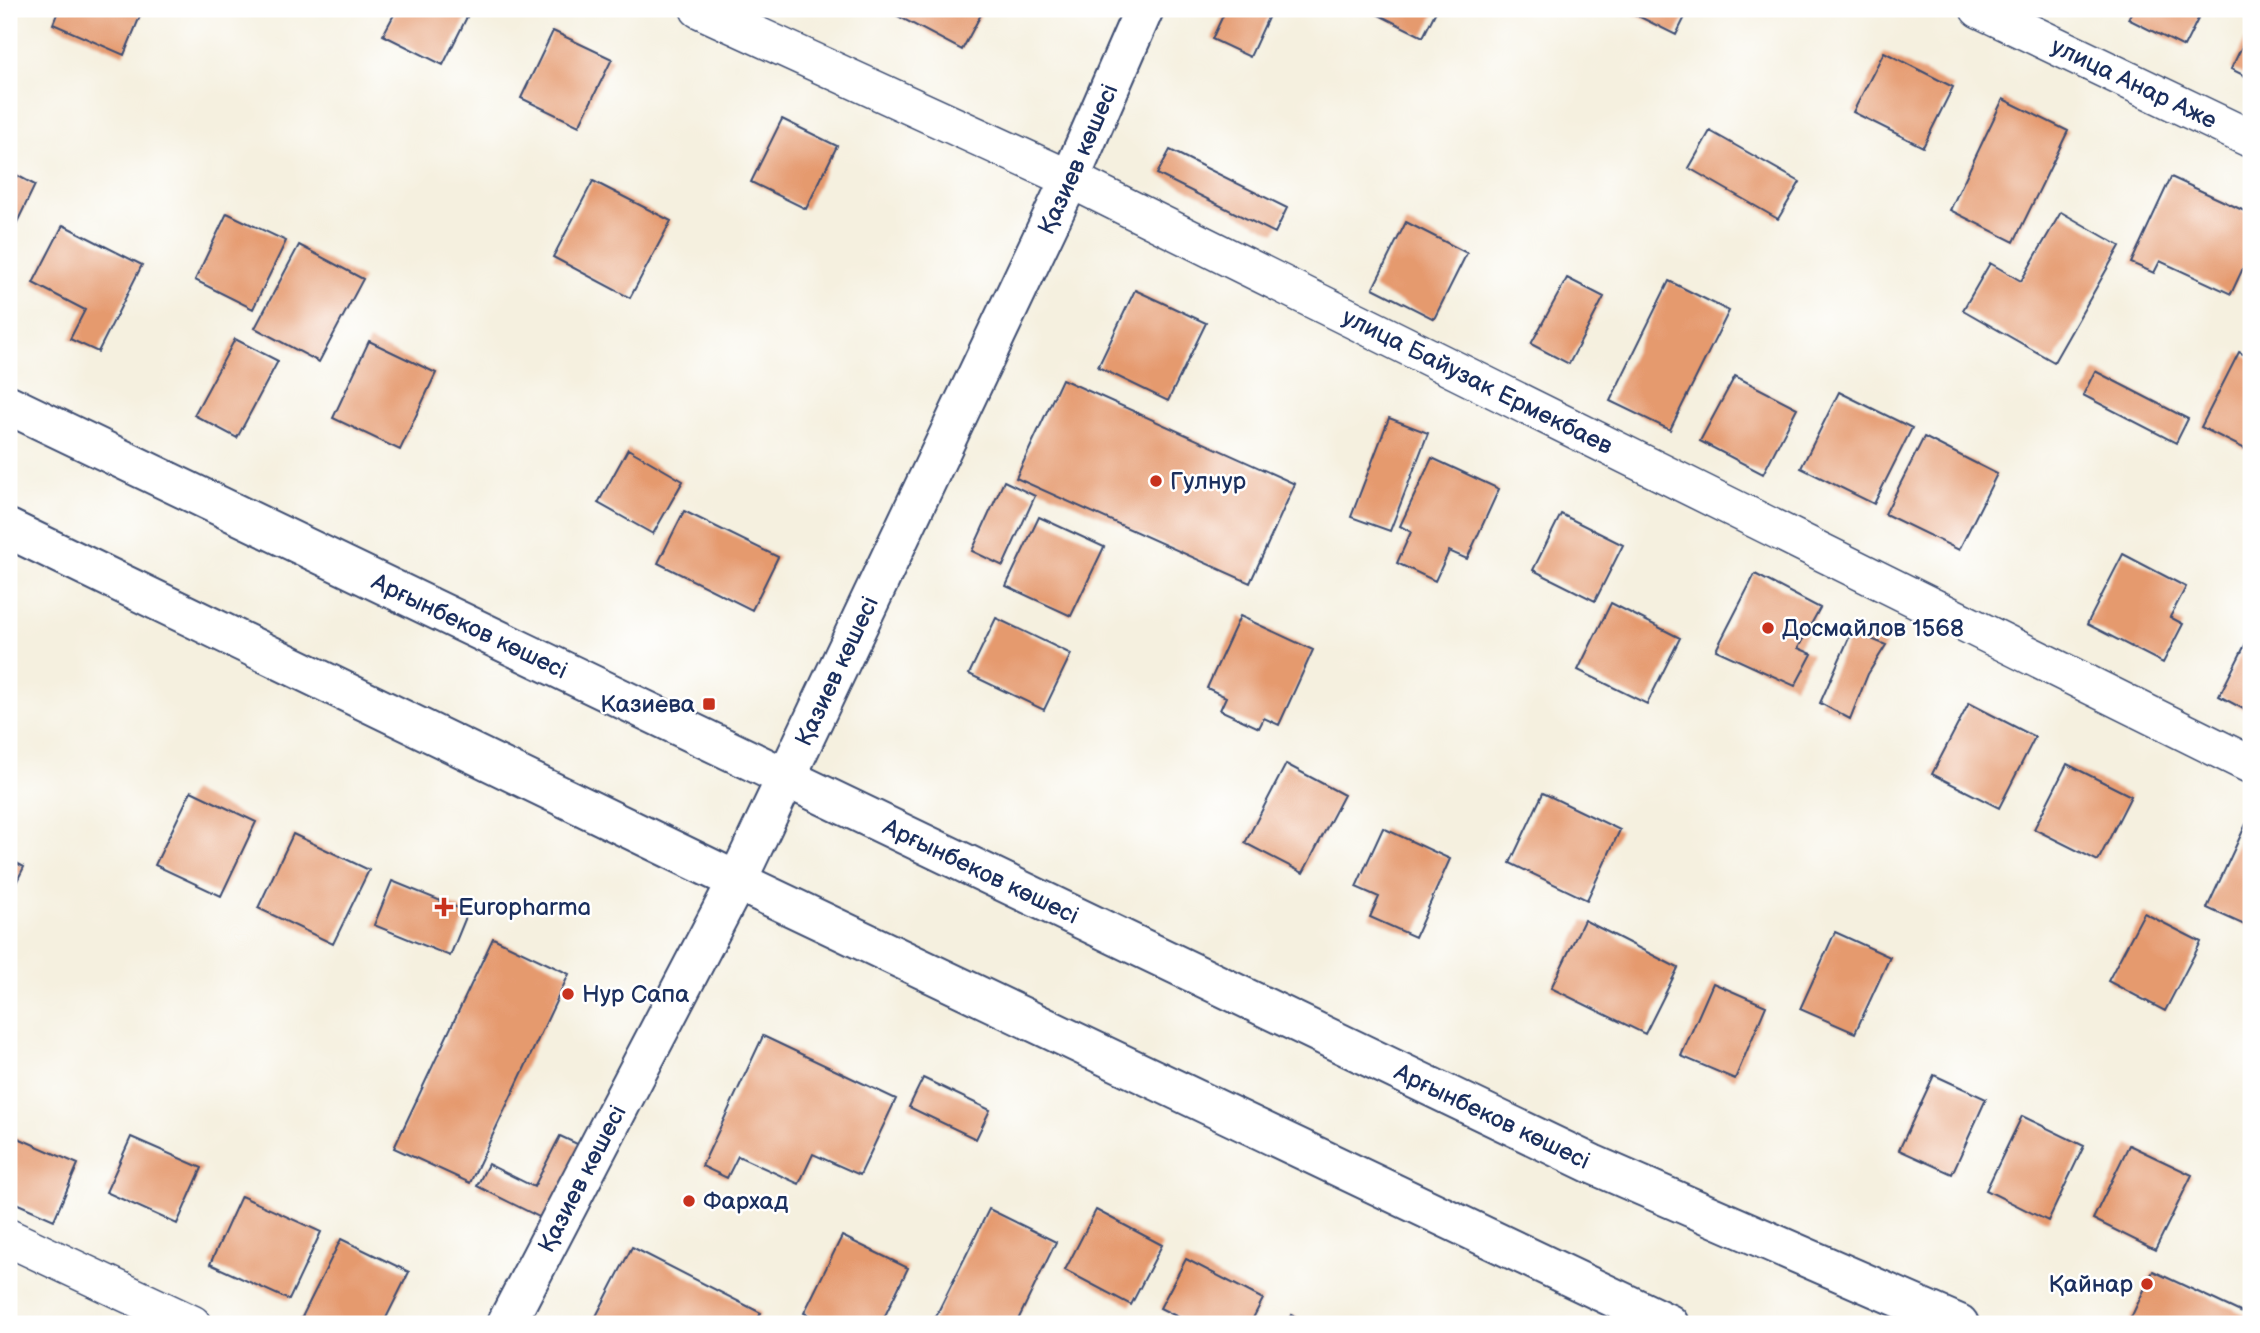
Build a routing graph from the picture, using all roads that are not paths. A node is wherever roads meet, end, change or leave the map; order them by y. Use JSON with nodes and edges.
{"nodes":[{"id":1,"x":699,"y":9,"type":"edge"},
{"id":2,"x":1144,"y":9,"type":"edge"},
{"id":3,"x":1979,"y":9,"type":"edge"},
{"id":4,"x":2251,"y":139,"type":"edge"},
{"id":5,"x":1070,"y":179,"type":"junction"},
{"id":6,"x":9,"y":405,"type":"edge"},
{"id":7,"x":9,"y":528,"type":"edge"},
{"id":8,"x":2251,"y":765,"type":"edge"},
{"id":9,"x":786,"y":778,"type":"junction"},
{"id":10,"x":737,"y":881,"type":"junction"},
{"id":11,"x":9,"y":1238,"type":"edge"},
{"id":12,"x":192,"y":1324,"type":"edge"},
{"id":13,"x":506,"y":1324,"type":"edge"},
{"id":14,"x":1669,"y":1324,"type":"edge"},
{"id":15,"x":1959,"y":1324,"type":"edge"}],
"edges":[{"from":1,"to":5,"type":"street","name":"улица Байузак Ермекбаев"},
{"from":2,"to":5,"type":"main road","name":"Қазиев көшесі"},
{"from":3,"to":4,"type":"street","name":"улица Анар Аже"},
{"from":5,"to":8,"type":"street","name":"улица Байузак Ермекбаев"},
{"from":5,"to":9,"type":"main road","name":"Қазиев көшесі"},
{"from":6,"to":9,"type":"main road","name":"Арғынбеков көшесі"},
{"from":7,"to":10,"type":"main road"},
{"from":9,"to":10,"type":"main road","name":"Қазиев көшесі"},
{"from":9,"to":15,"type":"main road","name":"Арғынбеков көшесі"},
{"from":10,"to":13,"type":"main road","name":"Қазиев көшесі"},
{"from":10,"to":14,"type":"main road"},
{"from":11,"to":12,"type":"street"}]}
